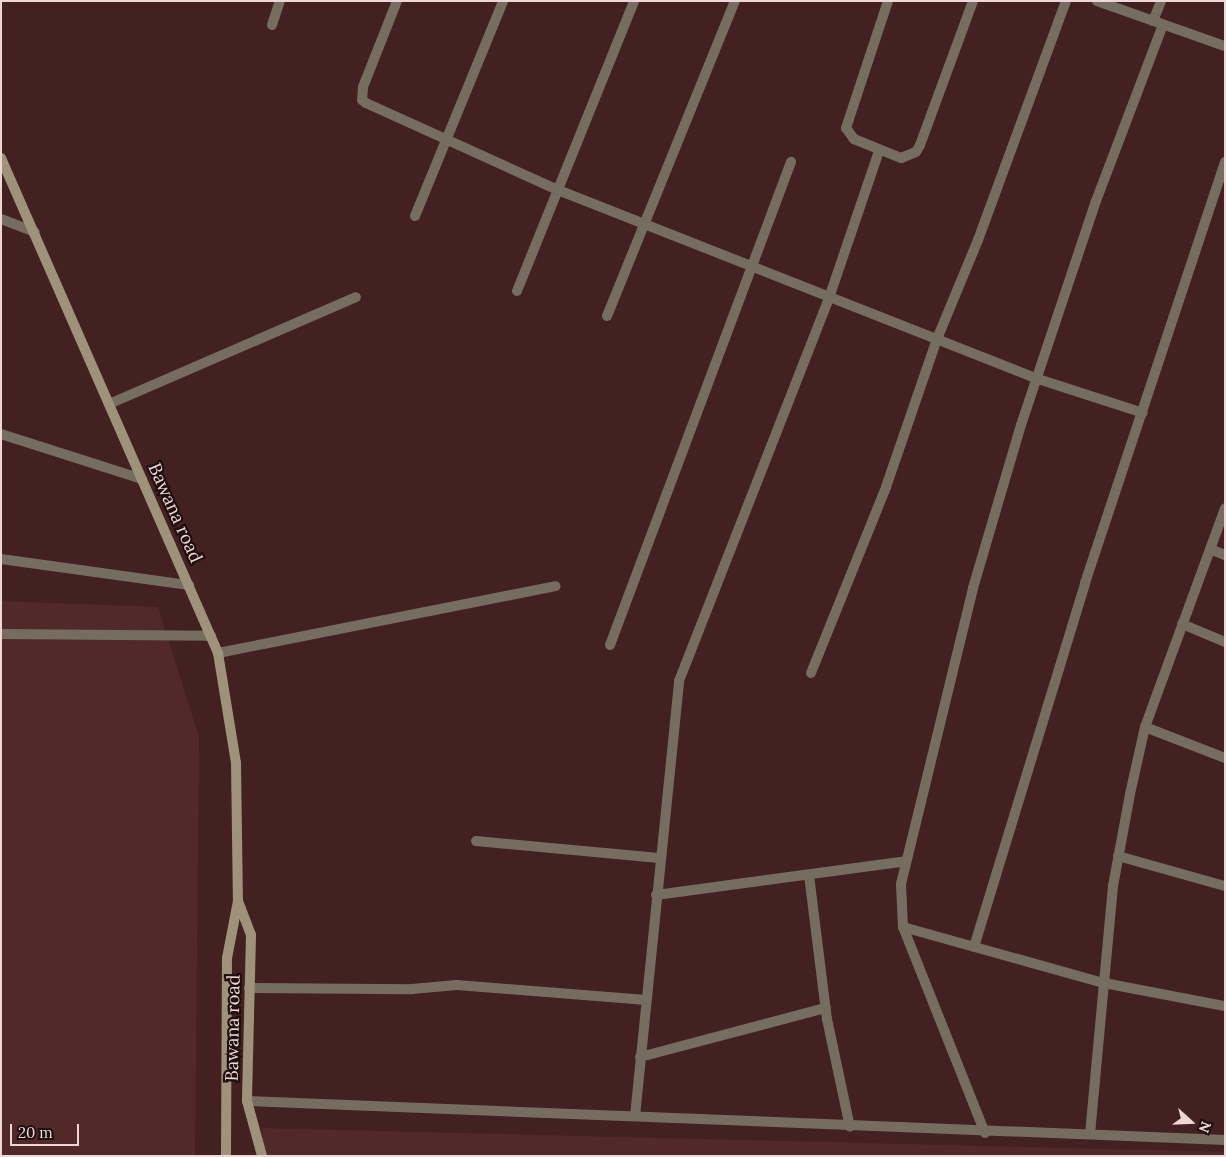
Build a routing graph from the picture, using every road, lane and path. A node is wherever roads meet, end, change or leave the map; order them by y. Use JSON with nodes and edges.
{"nodes":[{"id":1,"x":280,"y":1,"type":"edge"},
{"id":2,"x":397,"y":1,"type":"edge"},
{"id":3,"x":503,"y":1,"type":"edge"},
{"id":4,"x":634,"y":1,"type":"edge"},
{"id":5,"x":735,"y":1,"type":"edge"},
{"id":6,"x":888,"y":1,"type":"edge"},
{"id":7,"x":973,"y":1,"type":"edge"},
{"id":8,"x":1066,"y":1,"type":"edge"},
{"id":9,"x":1097,"y":1,"type":"edge"},
{"id":10,"x":1161,"y":1,"type":"edge"},
{"id":11,"x":1153,"y":21,"type":"junction"},
{"id":12,"x":272,"y":24,"type":"dead end"},
{"id":13,"x":1164,"y":25,"type":"junction"},
{"id":14,"x":1225,"y":46,"type":"edge"},
{"id":15,"x":445,"y":142,"type":"junction"},
{"id":16,"x":879,"y":151,"type":"junction"},
{"id":17,"x":1,"y":158,"type":"edge"},
{"id":18,"x":792,"y":162,"type":"dead end"},
{"id":19,"x":1225,"y":162,"type":"edge"},
{"id":20,"x":558,"y":190,"type":"junction"},
{"id":21,"x":414,"y":216,"type":"dead end"},
{"id":22,"x":1,"y":219,"type":"edge"},
{"id":23,"x":646,"y":223,"type":"junction"},
{"id":24,"x":35,"y":232,"type":"junction"},
{"id":25,"x":754,"y":266,"type":"junction"},
{"id":26,"x":517,"y":292,"type":"dead end"},
{"id":27,"x":830,"y":295,"type":"junction"},
{"id":28,"x":356,"y":297,"type":"dead end"},
{"id":29,"x":607,"y":316,"type":"dead end"},
{"id":30,"x":937,"y":338,"type":"junction"},
{"id":31,"x":1038,"y":379,"type":"junction"},
{"id":32,"x":109,"y":404,"type":"junction"},
{"id":33,"x":1143,"y":413,"type":"junction"},
{"id":34,"x":1,"y":434,"type":"edge"},
{"id":35,"x":142,"y":479,"type":"junction"},
{"id":36,"x":1225,"y":508,"type":"edge"},
{"id":37,"x":1210,"y":549,"type":"junction"},
{"id":38,"x":1225,"y":555,"type":"edge"},
{"id":39,"x":1,"y":559,"type":"edge"},
{"id":40,"x":189,"y":585,"type":"junction"},
{"id":41,"x":555,"y":586,"type":"dead end"},
{"id":42,"x":1182,"y":624,"type":"junction"},
{"id":43,"x":1,"y":634,"type":"edge"},
{"id":44,"x":211,"y":636,"type":"junction"},
{"id":45,"x":1225,"y":642,"type":"edge"},
{"id":46,"x":610,"y":645,"type":"dead end"},
{"id":47,"x":218,"y":653,"type":"junction"},
{"id":48,"x":811,"y":673,"type":"dead end"},
{"id":49,"x":1145,"y":728,"type":"junction"},
{"id":50,"x":1225,"y":758,"type":"edge"},
{"id":51,"x":476,"y":841,"type":"dead end"},
{"id":52,"x":1118,"y":856,"type":"junction"},
{"id":53,"x":659,"y":858,"type":"junction"},
{"id":54,"x":906,"y":861,"type":"junction"},
{"id":55,"x":809,"y":875,"type":"junction"},
{"id":56,"x":1225,"y":886,"type":"edge"},
{"id":57,"x":656,"y":895,"type":"junction"},
{"id":58,"x":238,"y":901,"type":"junction"},
{"id":59,"x":903,"y":927,"type":"junction"},
{"id":60,"x":974,"y":947,"type":"junction"},
{"id":61,"x":1104,"y":983,"type":"junction"},
{"id":62,"x":250,"y":988,"type":"junction"},
{"id":63,"x":646,"y":1000,"type":"junction"},
{"id":64,"x":1225,"y":1006,"type":"edge"},
{"id":65,"x":826,"y":1008,"type":"junction"},
{"id":66,"x":640,"y":1057,"type":"junction"},
{"id":67,"x":247,"y":1101,"type":"junction"},
{"id":68,"x":635,"y":1116,"type":"junction"},
{"id":69,"x":850,"y":1127,"type":"junction"},
{"id":70,"x":985,"y":1133,"type":"junction"},
{"id":71,"x":1090,"y":1134,"type":"junction"},
{"id":72,"x":1225,"y":1140,"type":"edge"},
{"id":73,"x":226,"y":1156,"type":"edge"},
{"id":74,"x":262,"y":1156,"type":"edge"}],
"edges":[{"from":1,"to":12,"type":"street"},
{"from":2,"to":15,"type":"street"},
{"from":3,"to":15,"type":"street"},
{"from":4,"to":20,"type":"street"},
{"from":5,"to":23,"type":"street"},
{"from":6,"to":16,"type":"street"},
{"from":7,"to":16,"type":"street"},
{"from":8,"to":30,"type":"street"},
{"from":9,"to":11,"type":"street"},
{"from":10,"to":11,"type":"street"},
{"from":11,"to":13,"type":"street"},
{"from":13,"to":14,"type":"street"},
{"from":13,"to":31,"type":"street"},
{"from":15,"to":20,"type":"street"},
{"from":15,"to":21,"type":"street"},
{"from":16,"to":27,"type":"street"},
{"from":17,"to":24,"type":"street","name":"Bawana road"},
{"from":18,"to":25,"type":"street"},
{"from":19,"to":33,"type":"street"},
{"from":20,"to":23,"type":"street"},
{"from":20,"to":26,"type":"street"},
{"from":22,"to":24,"type":"street"},
{"from":23,"to":25,"type":"street"},
{"from":23,"to":29,"type":"street"},
{"from":24,"to":32,"type":"street","name":"Bawana road"},
{"from":25,"to":27,"type":"street"},
{"from":25,"to":46,"type":"street"},
{"from":27,"to":30,"type":"street"},
{"from":27,"to":53,"type":"street"},
{"from":28,"to":32,"type":"street"},
{"from":30,"to":31,"type":"street"},
{"from":30,"to":48,"type":"street"},
{"from":31,"to":33,"type":"street"},
{"from":31,"to":54,"type":"street"},
{"from":32,"to":35,"type":"street","name":"Bawana road"},
{"from":33,"to":60,"type":"street"},
{"from":34,"to":35,"type":"street"},
{"from":35,"to":40,"type":"street","name":"Bawana road"},
{"from":36,"to":37,"type":"street"},
{"from":37,"to":38,"type":"street"},
{"from":37,"to":42,"type":"street"},
{"from":39,"to":40,"type":"street"},
{"from":40,"to":44,"type":"street","name":"Bawana road"},
{"from":41,"to":47,"type":"street"},
{"from":42,"to":45,"type":"street"},
{"from":42,"to":49,"type":"street"},
{"from":43,"to":44,"type":"street"},
{"from":44,"to":47,"type":"street","name":"Bawana road"},
{"from":47,"to":58,"type":"street","name":"Bawana road"},
{"from":49,"to":50,"type":"street"},
{"from":49,"to":52,"type":"street"},
{"from":51,"to":53,"type":"street"},
{"from":52,"to":56,"type":"street"},
{"from":52,"to":61,"type":"street"},
{"from":53,"to":57,"type":"street"},
{"from":54,"to":55,"type":"street"},
{"from":54,"to":59,"type":"street"},
{"from":55,"to":57,"type":"street"},
{"from":55,"to":65,"type":"street"},
{"from":57,"to":63,"type":"street"},
{"from":58,"to":62,"type":"street","name":"Bawana road"},
{"from":58,"to":73,"type":"street","name":"Bawana road"},
{"from":59,"to":60,"type":"street"},
{"from":59,"to":70,"type":"street"},
{"from":60,"to":61,"type":"street"},
{"from":61,"to":64,"type":"street"},
{"from":61,"to":71,"type":"street"},
{"from":62,"to":63,"type":"street"},
{"from":62,"to":67,"type":"street","name":"Bawana road"},
{"from":63,"to":66,"type":"street"},
{"from":65,"to":66,"type":"street"},
{"from":65,"to":69,"type":"street"},
{"from":66,"to":68,"type":"street"},
{"from":67,"to":68,"type":"street"},
{"from":67,"to":74,"type":"street","name":"Bawana road"},
{"from":68,"to":69,"type":"street"},
{"from":69,"to":70,"type":"street"},
{"from":70,"to":71,"type":"street"},
{"from":71,"to":72,"type":"street"}]}
